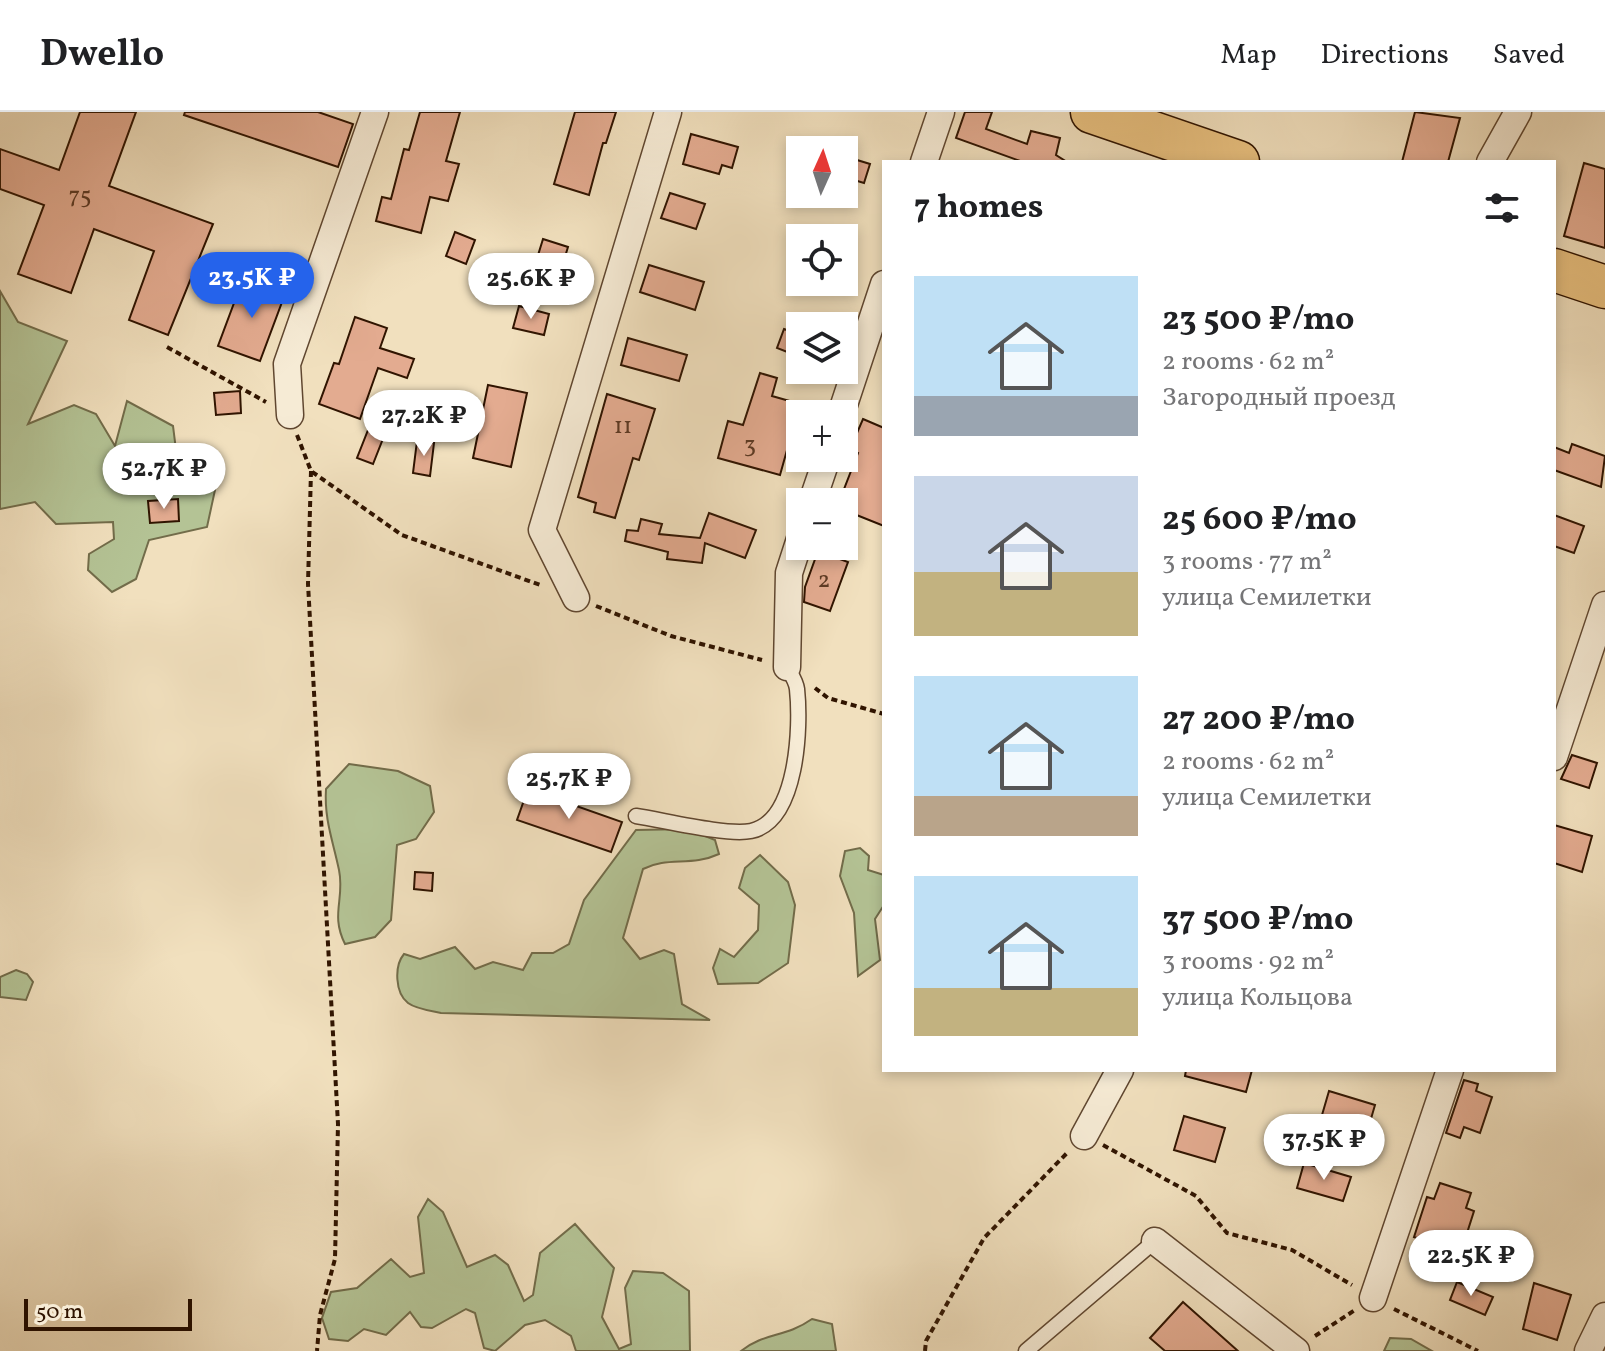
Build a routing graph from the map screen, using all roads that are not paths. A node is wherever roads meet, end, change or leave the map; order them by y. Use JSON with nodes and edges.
{"nodes":[{"id":1,"x":375,"y":112,"type":"edge"},
{"id":2,"x":668,"y":112,"type":"edge"},
{"id":3,"x":941,"y":112,"type":"edge"},
{"id":4,"x":1092,"y":112,"type":"edge"},
{"id":5,"x":1518,"y":112,"type":"edge"},
{"id":6,"x":1194,"y":155,"type":"edge"},
{"id":7,"x":925,"y":160,"type":"edge"},
{"id":8,"x":1225,"y":160,"type":"edge"},
{"id":9,"x":1491,"y":160,"type":"edge"},
{"id":10,"x":1556,"y":271,"type":"edge"},
{"id":11,"x":1605,"y":287,"type":"edge"},
{"id":12,"x":882,"y":290,"type":"edge"},
{"id":13,"x":846,"y":400,"type":"edge"},
{"id":14,"x":290,"y":415,"type":"road end"},
{"id":15,"x":793,"y":560,"type":"edge"},
{"id":16,"x":576,"y":598,"type":"road end"},
{"id":17,"x":1605,"y":605,"type":"edge"},
{"id":18,"x":787,"y":667,"type":"joint"},
{"id":19,"x":1556,"y":751,"type":"edge"},
{"id":20,"x":636,"y":816,"type":"dead end"},
{"id":21,"x":1119,"y":1072,"type":"edge"},
{"id":22,"x":1449,"y":1072,"type":"edge"},
{"id":23,"x":1084,"y":1136,"type":"road end"},
{"id":24,"x":1155,"y":1241,"type":"joint"},
{"id":25,"x":1373,"y":1298,"type":"road end"},
{"id":26,"x":1605,"y":1316,"type":"edge"},
{"id":27,"x":1295,"y":1350,"type":"edge"},
{"id":28,"x":1026,"y":1351,"type":"edge"},
{"id":29,"x":1588,"y":1351,"type":"edge"}],
"edges":[{"from":1,"to":14,"type":"street"},
{"from":2,"to":16,"type":"street"},
{"from":3,"to":7,"type":"street"},
{"from":4,"to":6,"type":"main road"},
{"from":5,"to":9,"type":"street"},
{"from":6,"to":8,"type":"main road"},
{"from":10,"to":11,"type":"main road"},
{"from":12,"to":13,"type":"street"},
{"from":15,"to":18,"type":"street"},
{"from":17,"to":19,"type":"street"},
{"from":18,"to":20,"type":"lane"},
{"from":21,"to":23,"type":"street"},
{"from":22,"to":25,"type":"street"},
{"from":24,"to":27,"type":"street"},
{"from":24,"to":28,"type":"lane"},
{"from":26,"to":29,"type":"street"}]}
